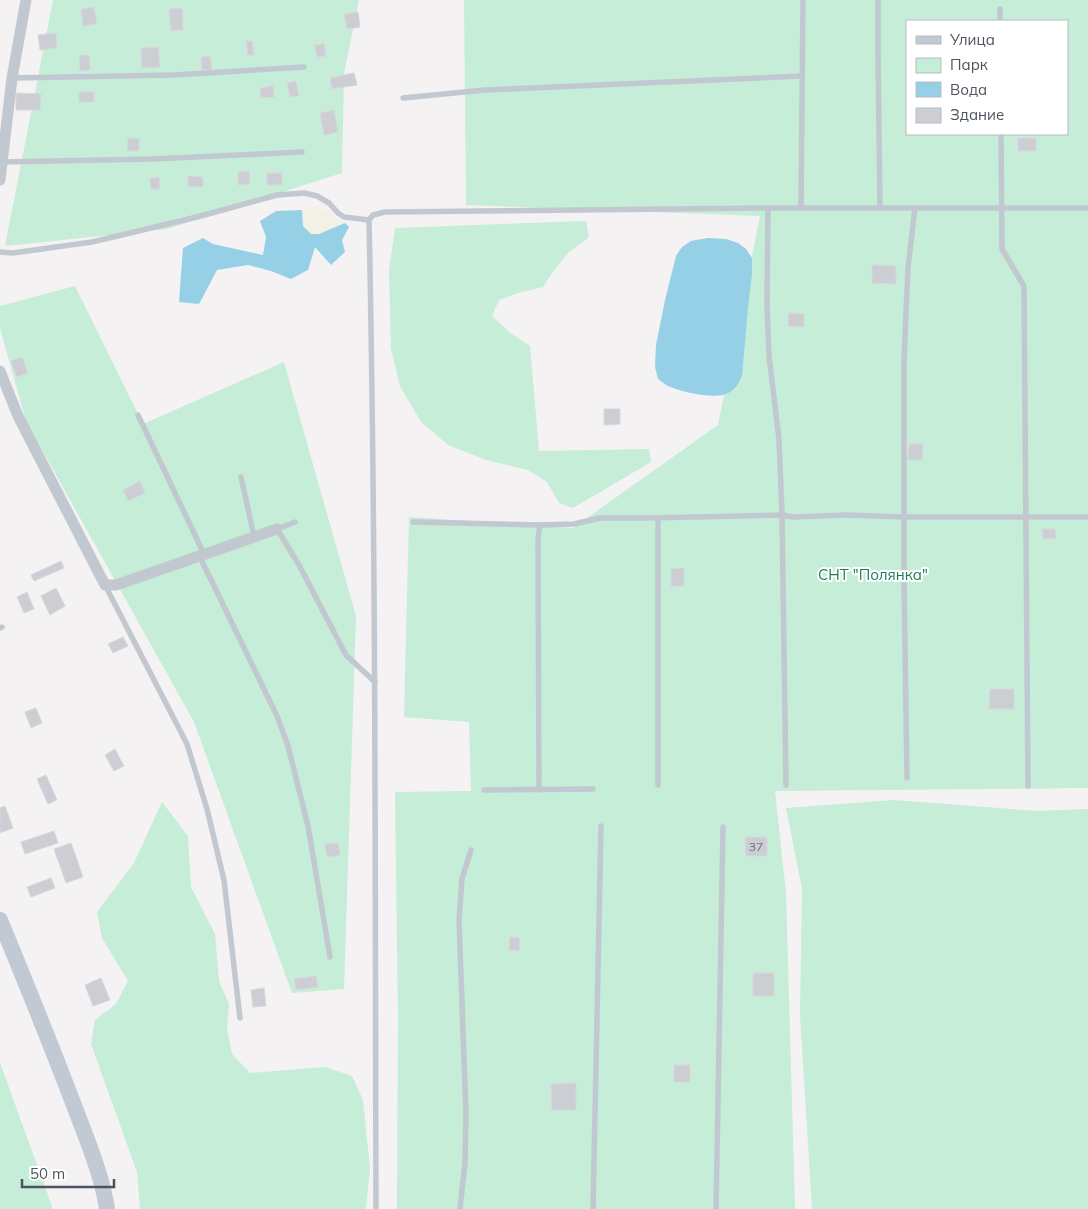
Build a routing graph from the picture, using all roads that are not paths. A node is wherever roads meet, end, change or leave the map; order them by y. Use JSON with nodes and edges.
{"nodes":[{"id":1,"x":26,"y":0,"type":"edge"},
{"id":2,"x":803,"y":0,"type":"edge"},
{"id":3,"x":878,"y":0,"type":"edge"},
{"id":4,"x":1000,"y":9,"type":"dead end"},
{"id":5,"x":1000,"y":20,"type":"edge"},
{"id":6,"x":304,"y":67,"type":"dead end"},
{"id":7,"x":802,"y":76,"type":"junction"},
{"id":8,"x":12,"y":78,"type":"junction"},
{"id":9,"x":403,"y":98,"type":"dead end"},
{"id":10,"x":1001,"y":135,"type":"edge"},
{"id":11,"x":302,"y":152,"type":"dead end"},
{"id":12,"x":2,"y":162,"type":"junction"},
{"id":13,"x":0,"y":180,"type":"edge"},
{"id":14,"x":768,"y":208,"type":"junction"},
{"id":15,"x":801,"y":208,"type":"junction"},
{"id":16,"x":880,"y":208,"type":"junction"},
{"id":17,"x":915,"y":208,"type":"junction"},
{"id":18,"x":1088,"y":208,"type":"edge"},
{"id":19,"x":1002,"y":209,"type":"junction"},
{"id":20,"x":369,"y":220,"type":"junction"},
{"id":21,"x":0,"y":252,"type":"edge"},
{"id":22,"x":0,"y":371,"type":"edge"},
{"id":23,"x":138,"y":415,"type":"dead end"},
{"id":24,"x":241,"y":477,"type":"dead end"},
{"id":25,"x":782,"y":515,"type":"junction"},
{"id":26,"x":904,"y":517,"type":"junction"},
{"id":27,"x":1025,"y":517,"type":"junction"},
{"id":28,"x":1088,"y":517,"type":"edge"},
{"id":29,"x":658,"y":518,"type":"junction"},
{"id":30,"x":295,"y":522,"type":"dead end"},
{"id":31,"x":413,"y":522,"type":"dead end"},
{"id":32,"x":540,"y":525,"type":"junction"},
{"id":33,"x":277,"y":529,"type":"junction"},
{"id":34,"x":254,"y":536,"type":"junction"},
{"id":35,"x":202,"y":554,"type":"junction"},
{"id":36,"x":105,"y":585,"type":"junction"},
{"id":37,"x":375,"y":682,"type":"junction"},
{"id":38,"x":908,"y":778,"type":"dead end"},
{"id":39,"x":658,"y":785,"type":"dead end"},
{"id":40,"x":786,"y":785,"type":"dead end"},
{"id":41,"x":1028,"y":786,"type":"dead end"},
{"id":42,"x":484,"y":790,"type":"dead end"},
{"id":43,"x":538,"y":790,"type":"junction"},
{"id":44,"x":593,"y":790,"type":"dead end"},
{"id":45,"x":602,"y":826,"type":"dead end"},
{"id":46,"x":723,"y":827,"type":"dead end"},
{"id":47,"x":471,"y":850,"type":"dead end"},
{"id":48,"x":0,"y":920,"type":"edge"},
{"id":49,"x":330,"y":957,"type":"dead end"},
{"id":50,"x":240,"y":1018,"type":"dead end"},
{"id":51,"x":107,"y":1209,"type":"edge"},
{"id":52,"x":376,"y":1209,"type":"edge"},
{"id":53,"x":460,"y":1209,"type":"edge"},
{"id":54,"x":593,"y":1209,"type":"edge"},
{"id":55,"x":716,"y":1209,"type":"edge"}],
"edges":[{"from":1,"to":8,"type":"street"},
{"from":2,"to":7,"type":"lane"},
{"from":3,"to":16,"type":"lane"},
{"from":4,"to":5,"type":"lane"},
{"from":6,"to":8,"type":"lane"},
{"from":7,"to":9,"type":"lane"},
{"from":7,"to":15,"type":"lane"},
{"from":8,"to":12,"type":"street"},
{"from":10,"to":19,"type":"lane"},
{"from":11,"to":12,"type":"lane"},
{"from":12,"to":13,"type":"street"},
{"from":14,"to":15,"type":"lane"},
{"from":14,"to":20,"type":"lane"},
{"from":14,"to":25,"type":"lane"},
{"from":15,"to":16,"type":"lane"},
{"from":16,"to":17,"type":"lane"},
{"from":17,"to":19,"type":"lane"},
{"from":17,"to":26,"type":"lane"},
{"from":18,"to":19,"type":"lane"},
{"from":19,"to":27,"type":"lane"},
{"from":20,"to":21,"type":"lane"},
{"from":20,"to":37,"type":"lane"},
{"from":22,"to":36,"type":"street"},
{"from":23,"to":35,"type":"lane"},
{"from":24,"to":34,"type":"lane"},
{"from":25,"to":26,"type":"lane"},
{"from":25,"to":29,"type":"lane"},
{"from":25,"to":40,"type":"lane"},
{"from":26,"to":27,"type":"lane"},
{"from":26,"to":38,"type":"lane"},
{"from":27,"to":28,"type":"lane"},
{"from":27,"to":41,"type":"lane"},
{"from":29,"to":32,"type":"lane"},
{"from":29,"to":39,"type":"lane"},
{"from":30,"to":33,"type":"lane"},
{"from":31,"to":32,"type":"lane"},
{"from":32,"to":43,"type":"lane"},
{"from":33,"to":34,"type":"street"},
{"from":33,"to":37,"type":"lane"},
{"from":34,"to":35,"type":"street"},
{"from":35,"to":36,"type":"street"},
{"from":35,"to":49,"type":"lane"},
{"from":36,"to":50,"type":"lane"},
{"from":37,"to":52,"type":"lane"},
{"from":42,"to":43,"type":"lane"},
{"from":43,"to":44,"type":"lane"},
{"from":45,"to":54,"type":"lane"},
{"from":46,"to":55,"type":"lane"},
{"from":47,"to":53,"type":"lane"},
{"from":48,"to":51,"type":"street"}]}
